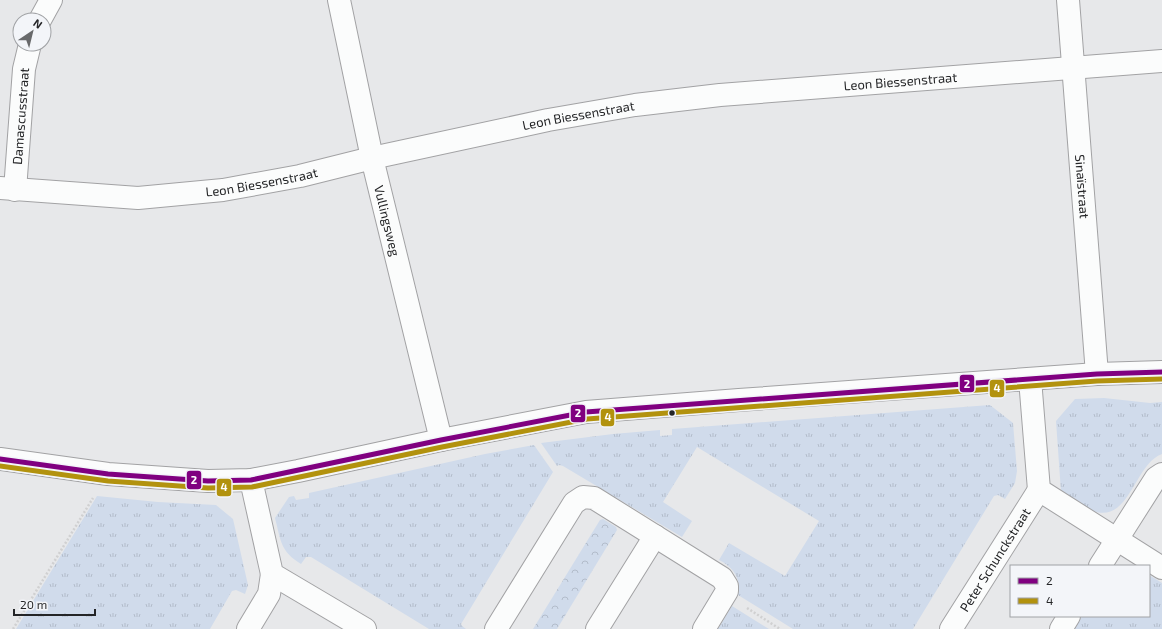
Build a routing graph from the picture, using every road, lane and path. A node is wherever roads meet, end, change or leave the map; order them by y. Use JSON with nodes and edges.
{"nodes":[{"id":1,"x":51,"y":0,"type":"edge"},
{"id":2,"x":339,"y":0,"type":"edge"},
{"id":3,"x":1068,"y":0,"type":"edge"},
{"id":4,"x":44,"y":12,"type":"edge"},
{"id":5,"x":28,"y":52,"type":"edge"},
{"id":6,"x":1162,"y":61,"type":"edge"},
{"id":7,"x":1073,"y":67,"type":"junction"},
{"id":8,"x":372,"y":158,"type":"junction"},
{"id":9,"x":7,"y":189,"type":"edge"},
{"id":10,"x":1162,"y":372,"type":"edge"},
{"id":11,"x":1097,"y":374,"type":"junction"},
{"id":12,"x":1030,"y":379,"type":"junction"},
{"id":13,"x":441,"y":440,"type":"junction"},
{"id":14,"x":7,"y":461,"type":"edge"},
{"id":15,"x":108,"y":474,"type":"junction"},
{"id":16,"x":1162,"y":474,"type":"edge"},
{"id":17,"x":251,"y":480,"type":"junction"},
{"id":18,"x":1038,"y":490,"type":"junction"},
{"id":19,"x":654,"y":536,"type":"junction"},
{"id":20,"x":1115,"y":540,"type":"junction"},
{"id":21,"x":1101,"y":565,"type":"edge"},
{"id":22,"x":1162,"y":568,"type":"edge"},
{"id":23,"x":272,"y":574,"type":"junction"},
{"id":24,"x":727,"y":591,"type":"junction"},
{"id":25,"x":1068,"y":617,"type":"edge"},
{"id":26,"x":361,"y":628,"type":"edge"},
{"id":27,"x":13,"y":629,"type":"edge"},
{"id":28,"x":248,"y":629,"type":"edge"},
{"id":29,"x":496,"y":629,"type":"edge"},
{"id":30,"x":597,"y":629,"type":"edge"},
{"id":31,"x":704,"y":629,"type":"edge"},
{"id":32,"x":780,"y":629,"type":"edge"},
{"id":33,"x":951,"y":629,"type":"edge"},
{"id":34,"x":1062,"y":629,"type":"edge"}],
"edges":[{"from":1,"to":4,"type":"street"},
{"from":2,"to":8,"type":"street","name":"Vullingsweg"},
{"from":3,"to":7,"type":"street","name":"Sinaïstraat"},
{"from":5,"to":9,"type":"street","name":"Damascusstraat"},
{"from":6,"to":7,"type":"street","name":"Leon Biessenstraat"},
{"from":7,"to":8,"type":"street","name":"Leon Biessenstraat"},
{"from":7,"to":11,"type":"street","name":"Sinaïstraat"},
{"from":8,"to":9,"type":"street","name":"Leon Biessenstraat"},
{"from":8,"to":13,"type":"street","name":"Vullingsweg"},
{"from":10,"to":11,"type":"street"},
{"from":11,"to":12,"type":"street"},
{"from":12,"to":13,"type":"street"},
{"from":12,"to":18,"type":"street"},
{"from":13,"to":17,"type":"street"},
{"from":14,"to":15,"type":"street"},
{"from":15,"to":17,"type":"street"},
{"from":15,"to":27,"type":"path"},
{"from":16,"to":20,"type":"street"},
{"from":17,"to":23,"type":"street"},
{"from":18,"to":20,"type":"street"},
{"from":18,"to":33,"type":"street","name":"Peter Schunckstraat"},
{"from":19,"to":24,"type":"street"},
{"from":19,"to":29,"type":"street"},
{"from":19,"to":30,"type":"street"},
{"from":20,"to":21,"type":"street"},
{"from":20,"to":22,"type":"street"},
{"from":23,"to":26,"type":"street"},
{"from":23,"to":28,"type":"street"},
{"from":24,"to":31,"type":"street"},
{"from":24,"to":32,"type":"path"},
{"from":25,"to":34,"type":"street"}]}
